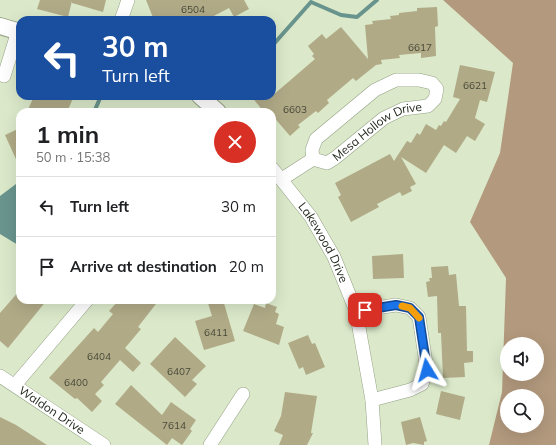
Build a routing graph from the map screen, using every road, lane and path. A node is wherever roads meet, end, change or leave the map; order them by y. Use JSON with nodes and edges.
{"nodes":[{"id":1,"x":128,"y":0,"type":"edge"},
{"id":2,"x":122,"y":16,"type":"edge"},
{"id":3,"x":0,"y":26,"type":"edge"},
{"id":4,"x":16,"y":31,"type":"edge"},
{"id":5,"x":16,"y":41,"type":"edge"},
{"id":6,"x":4,"y":76,"type":"dead end"},
{"id":7,"x":204,"y":100,"type":"edge"},
{"id":8,"x":214,"y":108,"type":"edge"},
{"id":9,"x":313,"y":159,"type":"junction"},
{"id":10,"x":276,"y":172,"type":"edge"},
{"id":11,"x":282,"y":179,"type":"junction"},
{"id":12,"x":84,"y":304,"type":"edge"},
{"id":13,"x":356,"y":311,"type":"junction"},
{"id":14,"x":0,"y":376,"type":"edge"},
{"id":15,"x":14,"y":385,"type":"junction"},
{"id":16,"x":243,"y":394,"type":"dead end"},
{"id":17,"x":372,"y":400,"type":"junction"},
{"id":18,"x":104,"y":445,"type":"edge"},
{"id":19,"x":210,"y":445,"type":"edge"},
{"id":20,"x":375,"y":445,"type":"edge"}],
"edges":[{"from":1,"to":2,"type":"street"},
{"from":3,"to":4,"type":"street"},
{"from":5,"to":6,"type":"street"},
{"from":7,"to":8,"type":"street"},
{"from":9,"to":9,"type":"street","name":"Mesa Hollow Drive"},
{"from":9,"to":11,"type":"street","name":"Mesa Hollow Drive"},
{"from":10,"to":11,"type":"street","name":"Lakewood Drive"},
{"from":11,"to":13,"type":"street","name":"Lakewood Drive"},
{"from":12,"to":15,"type":"street"},
{"from":13,"to":17,"type":"street","name":"Lakewood Drive"},
{"from":13,"to":17,"type":"street"},
{"from":14,"to":15,"type":"street","name":"Waldon Drive"},
{"from":15,"to":18,"type":"street","name":"Waldon Drive"},
{"from":16,"to":19,"type":"street"},
{"from":17,"to":20,"type":"street","name":"Lakewood Drive"}]}
